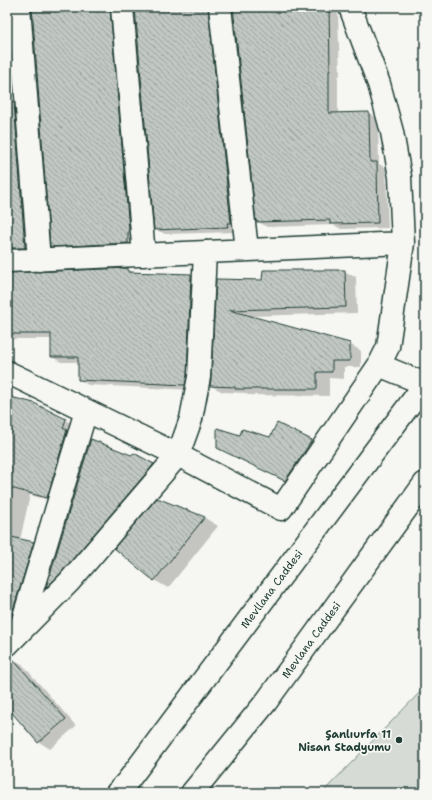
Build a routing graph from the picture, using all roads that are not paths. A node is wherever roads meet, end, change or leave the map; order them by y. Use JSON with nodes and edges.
{"nodes":[{"id":1,"x":19,"y":7,"type":"edge"},
{"id":2,"x":122,"y":7,"type":"edge"},
{"id":3,"x":220,"y":7,"type":"edge"},
{"id":4,"x":350,"y":7,"type":"edge"},
{"id":5,"x":403,"y":243,"type":"junction"},
{"id":6,"x":247,"y":250,"type":"junction"},
{"id":7,"x":205,"y":252,"type":"junction"},
{"id":8,"x":144,"y":255,"type":"junction"},
{"id":9,"x":39,"y":260,"type":"junction"},
{"id":10,"x":7,"y":261,"type":"edge"},
{"id":11,"x":379,"y":365,"type":"junction"},
{"id":12,"x":8,"y":376,"type":"edge"},
{"id":13,"x":425,"y":384,"type":"edge"},
{"id":14,"x":86,"y":410,"type":"junction"},
{"id":15,"x":178,"y":455,"type":"junction"},
{"id":16,"x":425,"y":483,"type":"edge"},
{"id":17,"x":13,"y":639,"type":"edge"},
{"id":18,"x":117,"y":793,"type":"edge"},
{"id":19,"x":192,"y":793,"type":"edge"}],
"edges":[{"from":1,"to":9,"type":"street"},
{"from":2,"to":8,"type":"street"},
{"from":3,"to":6,"type":"street"},
{"from":4,"to":5,"type":"street"},
{"from":5,"to":6,"type":"street"},
{"from":5,"to":11,"type":"street"},
{"from":6,"to":7,"type":"street"},
{"from":7,"to":8,"type":"street"},
{"from":7,"to":15,"type":"street"},
{"from":8,"to":9,"type":"street"},
{"from":9,"to":10,"type":"street"},
{"from":11,"to":13,"type":"street"},
{"from":11,"to":15,"type":"street"},
{"from":12,"to":14,"type":"street"},
{"from":13,"to":18,"type":"street","name":"Mevllana Caddesi"},
{"from":14,"to":15,"type":"street"},
{"from":14,"to":17,"type":"street"},
{"from":15,"to":17,"type":"street"},
{"from":16,"to":19,"type":"street","name":"Mevlana Caddesi"}]}
